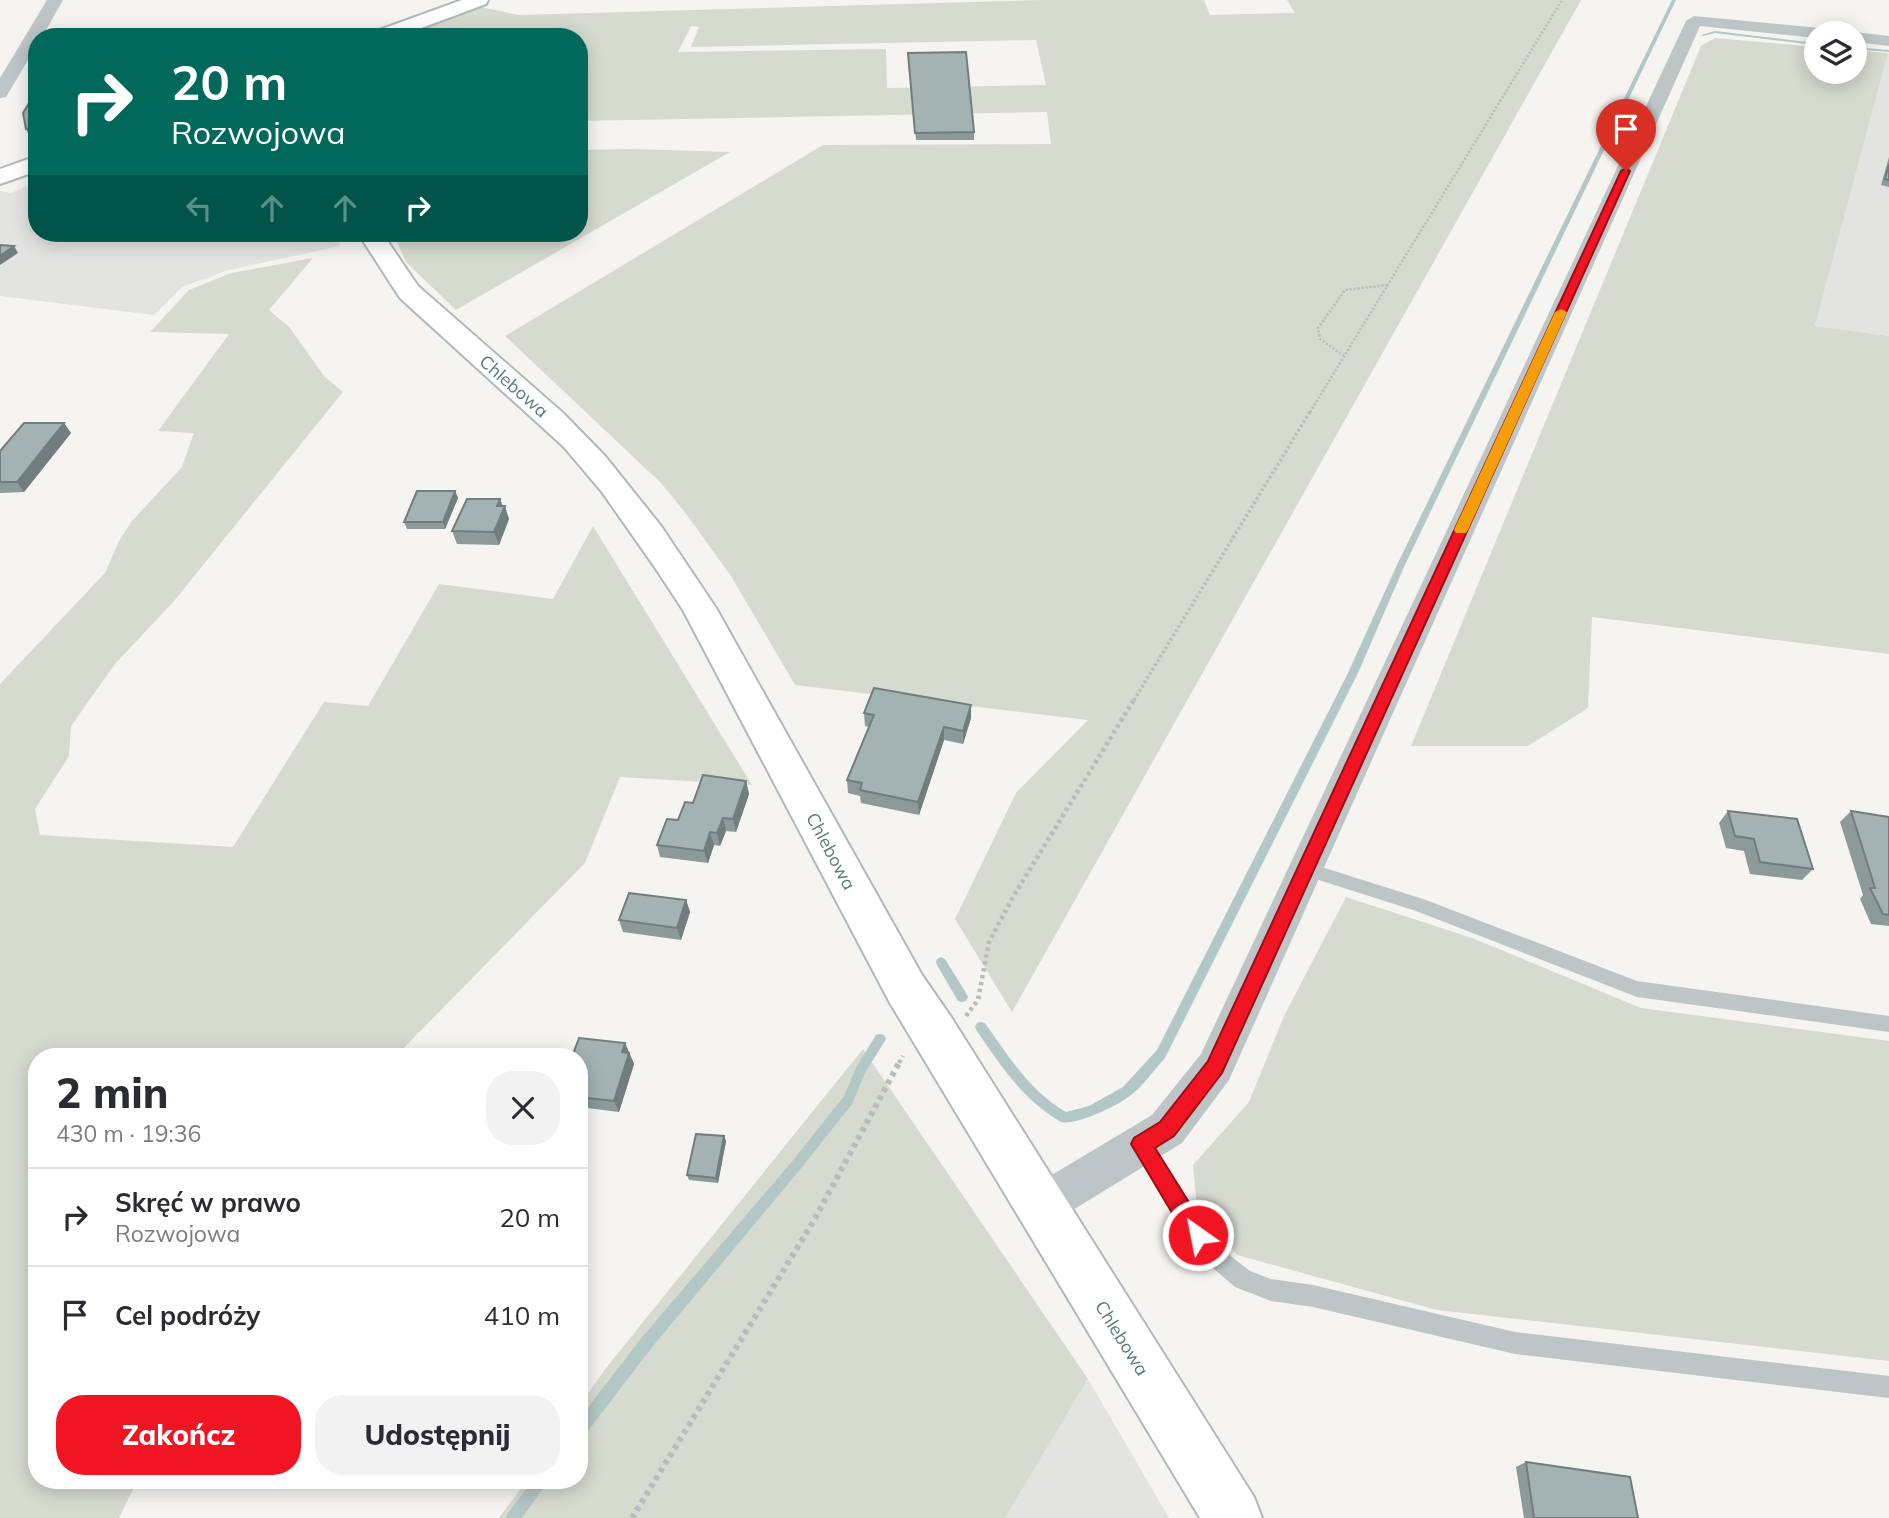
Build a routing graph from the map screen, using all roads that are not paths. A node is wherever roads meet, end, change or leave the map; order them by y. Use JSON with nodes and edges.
{"nodes":[{"id":1,"x":55,"y":0,"type":"edge"},
{"id":2,"x":479,"y":0,"type":"edge"},
{"id":3,"x":38,"y":28,"type":"edge"},
{"id":4,"x":403,"y":28,"type":"edge"},
{"id":5,"x":1804,"y":31,"type":"edge"},
{"id":6,"x":1867,"y":38,"type":"edge"},
{"id":7,"x":1889,"y":41,"type":"edge"},
{"id":8,"x":28,"y":46,"type":"edge"},
{"id":9,"x":0,"y":93,"type":"edge"},
{"id":10,"x":28,"y":166,"type":"edge"},
{"id":11,"x":0,"y":177,"type":"edge"},
{"id":12,"x":375,"y":242,"type":"edge"},
{"id":13,"x":1306,"y":869,"type":"junction"},
{"id":14,"x":1889,"y":1024,"type":"edge"},
{"id":15,"x":1142,"y":1144,"type":"junction"},
{"id":16,"x":1040,"y":1206,"type":"junction"},
{"id":17,"x":1889,"y":1387,"type":"edge"},
{"id":18,"x":1233,"y":1518,"type":"edge"}],
"edges":[{"from":1,"to":3,"type":"street"},
{"from":2,"to":4,"type":"street"},
{"from":5,"to":13,"type":"street"},
{"from":6,"to":7,"type":"street"},
{"from":8,"to":9,"type":"street"},
{"from":10,"to":11,"type":"street"},
{"from":12,"to":16,"type":"street","name":"Chlebowa"},
{"from":13,"to":14,"type":"lane"},
{"from":13,"to":15,"type":"street"},
{"from":15,"to":16,"type":"street"},
{"from":15,"to":17,"type":"lane"},
{"from":16,"to":18,"type":"street","name":"Chlebowa"}]}
